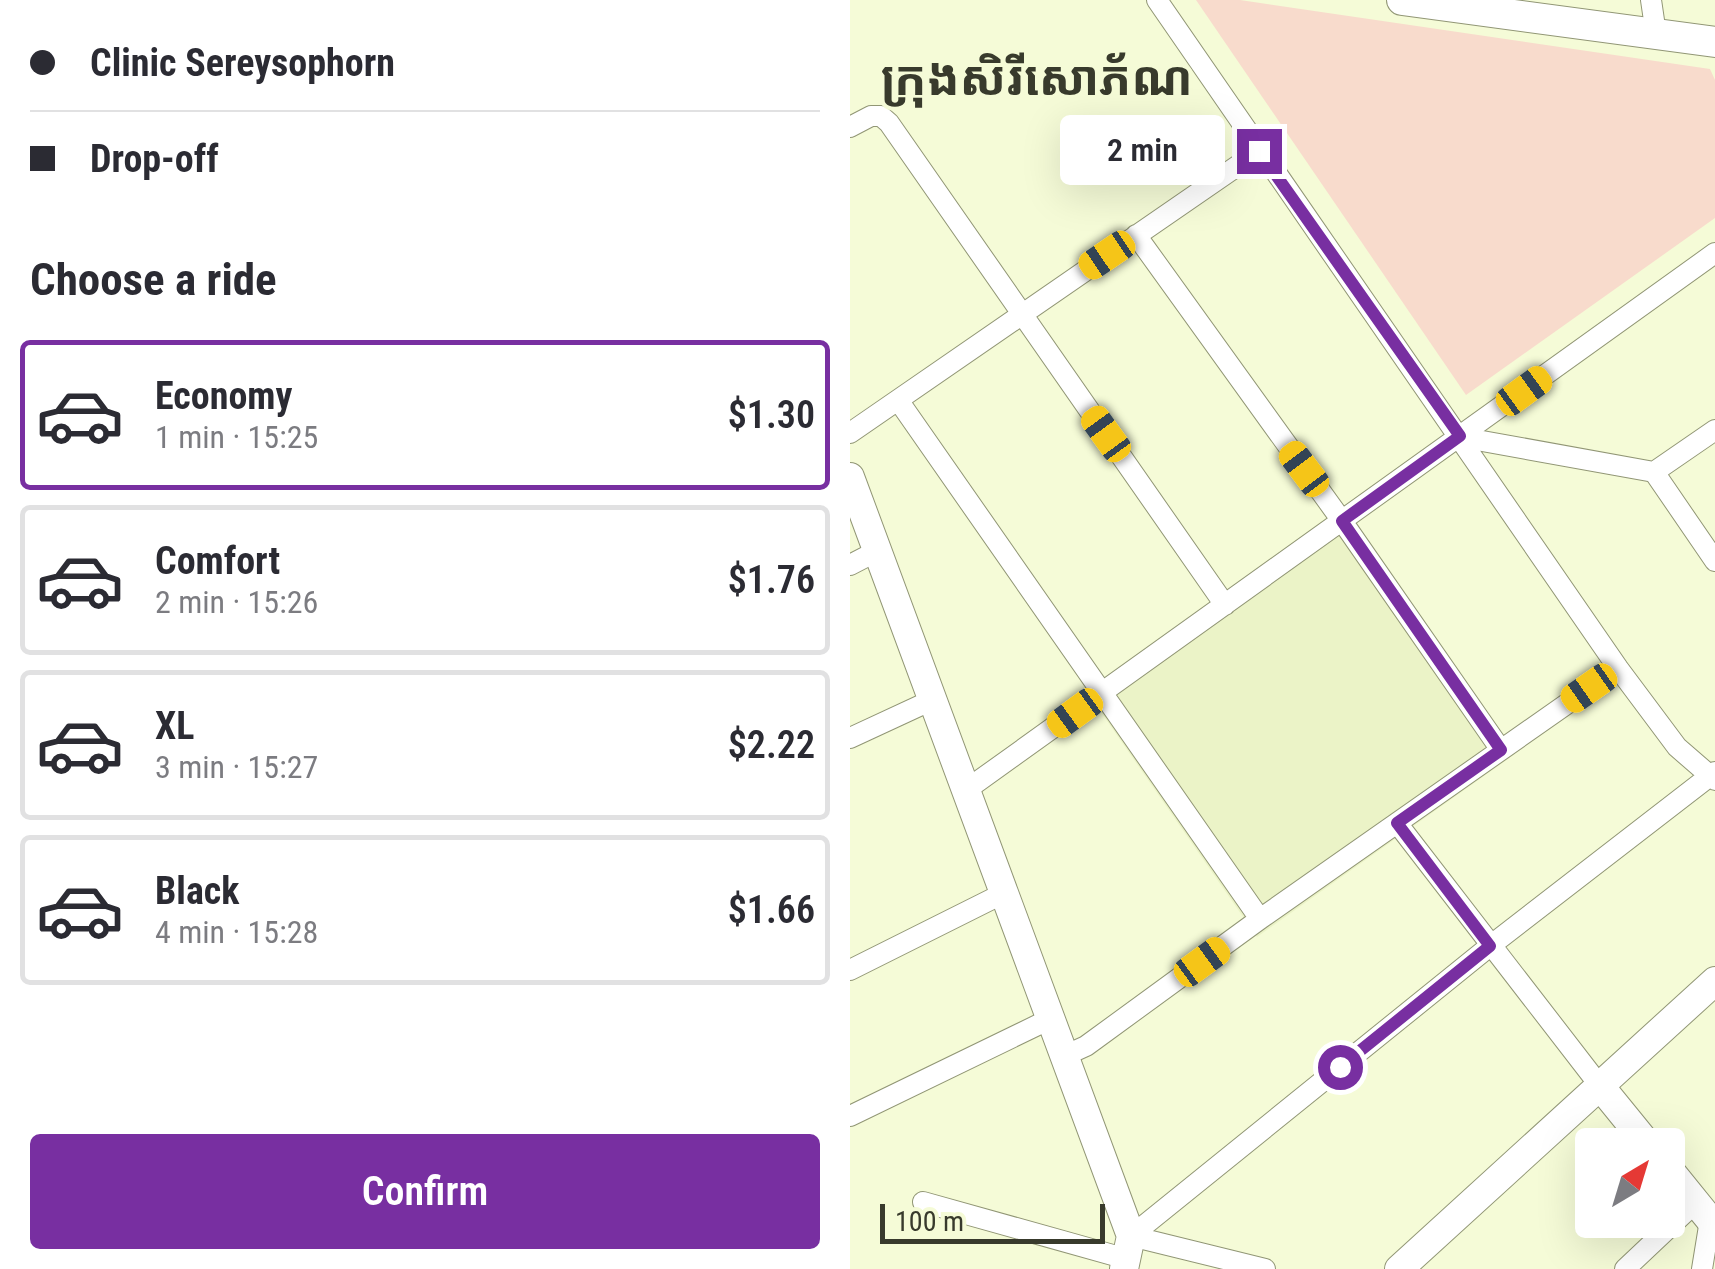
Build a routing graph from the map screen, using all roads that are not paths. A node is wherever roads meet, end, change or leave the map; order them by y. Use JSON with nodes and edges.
{"nodes":[{"id":1,"x":1157,"y":0,"type":"edge"},
{"id":2,"x":1402,"y":0,"type":"edge"},
{"id":3,"x":1652,"y":0,"type":"edge"},
{"id":4,"x":1535,"y":9,"type":"edge"},
{"id":5,"x":1656,"y":34,"type":"junction"},
{"id":6,"x":1715,"y":42,"type":"edge"},
{"id":7,"x":850,"y":127,"type":"edge"},
{"id":8,"x":1259,"y":151,"type":"junction"},
{"id":9,"x":1136,"y":235,"type":"junction"},
{"id":10,"x":1715,"y":253,"type":"edge"},
{"id":11,"x":1020,"y":314,"type":"junction"},
{"id":12,"x":898,"y":400,"type":"junction"},
{"id":13,"x":1715,"y":430,"type":"edge"},
{"id":14,"x":850,"y":433,"type":"edge"},
{"id":15,"x":1460,"y":436,"type":"junction"},
{"id":16,"x":1654,"y":472,"type":"junction"},
{"id":17,"x":850,"y":478,"type":"edge"},
{"id":18,"x":1342,"y":521,"type":"junction"},
{"id":19,"x":877,"y":551,"type":"junction"},
{"id":20,"x":1715,"y":561,"type":"edge"},
{"id":21,"x":850,"y":564,"type":"edge"},
{"id":22,"x":1225,"y":606,"type":"junction"},
{"id":23,"x":1618,"y":668,"type":"junction"},
{"id":24,"x":1102,"y":694,"type":"junction"},
{"id":25,"x":932,"y":700,"type":"junction"},
{"id":26,"x":850,"y":738,"type":"edge"},
{"id":27,"x":1501,"y":750,"type":"junction"},
{"id":28,"x":1714,"y":776,"type":"edge"},
{"id":29,"x":966,"y":790,"type":"junction"},
{"id":30,"x":1397,"y":823,"type":"junction"},
{"id":31,"x":1004,"y":893,"type":"junction"},
{"id":32,"x":1260,"y":919,"type":"junction"},
{"id":33,"x":1490,"y":946,"type":"junction"},
{"id":34,"x":850,"y":970,"type":"edge"},
{"id":35,"x":1715,"y":981,"type":"edge"},
{"id":36,"x":1050,"y":1019,"type":"junction"},
{"id":37,"x":1064,"y":1056,"type":"junction"},
{"id":38,"x":1600,"y":1086,"type":"junction"},
{"id":39,"x":850,"y":1116,"type":"edge"},
{"id":40,"x":1634,"y":1128,"type":"edge"},
{"id":41,"x":1685,"y":1189,"type":"edge"},
{"id":42,"x":922,"y":1202,"type":"dead end"},
{"id":43,"x":1707,"y":1216,"type":"edge"},
{"id":44,"x":1127,"y":1254,"type":"edge"},
{"id":45,"x":1265,"y":1269,"type":"edge"},
{"id":46,"x":1399,"y":1269,"type":"edge"},
{"id":47,"x":1625,"y":1269,"type":"edge"},
{"id":48,"x":1702,"y":1269,"type":"edge"}],
"edges":[{"from":1,"to":8,"type":"street"},
{"from":2,"to":4,"type":"highway"},
{"from":3,"to":5,"type":"street"},
{"from":4,"to":5,"type":"highway"},
{"from":5,"to":6,"type":"highway"},
{"from":7,"to":11,"type":"street"},
{"from":8,"to":9,"type":"street"},
{"from":8,"to":15,"type":"street"},
{"from":9,"to":11,"type":"street"},
{"from":9,"to":18,"type":"street"},
{"from":10,"to":15,"type":"street"},
{"from":11,"to":12,"type":"street"},
{"from":11,"to":22,"type":"street"},
{"from":12,"to":14,"type":"street"},
{"from":12,"to":24,"type":"street"},
{"from":13,"to":16,"type":"street"},
{"from":15,"to":16,"type":"street"},
{"from":15,"to":18,"type":"street"},
{"from":15,"to":23,"type":"street"},
{"from":16,"to":20,"type":"street"},
{"from":17,"to":19,"type":"main road"},
{"from":18,"to":22,"type":"street"},
{"from":18,"to":27,"type":"street"},
{"from":19,"to":21,"type":"street"},
{"from":19,"to":25,"type":"main road"},
{"from":22,"to":24,"type":"street"},
{"from":23,"to":27,"type":"street"},
{"from":23,"to":28,"type":"street"},
{"from":24,"to":29,"type":"street"},
{"from":24,"to":32,"type":"street"},
{"from":25,"to":26,"type":"street"},
{"from":25,"to":29,"type":"main road"},
{"from":27,"to":30,"type":"street"},
{"from":28,"to":33,"type":"street"},
{"from":29,"to":31,"type":"main road"},
{"from":30,"to":32,"type":"street"},
{"from":30,"to":33,"type":"street"},
{"from":31,"to":34,"type":"street"},
{"from":31,"to":36,"type":"main road"},
{"from":32,"to":37,"type":"street"},
{"from":33,"to":38,"type":"street"},
{"from":33,"to":44,"type":"street"},
{"from":35,"to":38,"type":"main road"},
{"from":36,"to":37,"type":"main road"},
{"from":36,"to":39,"type":"street"},
{"from":37,"to":44,"type":"main road"},
{"from":38,"to":40,"type":"main road"},
{"from":38,"to":46,"type":"main road"},
{"from":41,"to":43,"type":"main road"},
{"from":42,"to":44,"type":"street"},
{"from":43,"to":47,"type":"street"},
{"from":43,"to":48,"type":"street"},
{"from":44,"to":45,"type":"street"}]}
